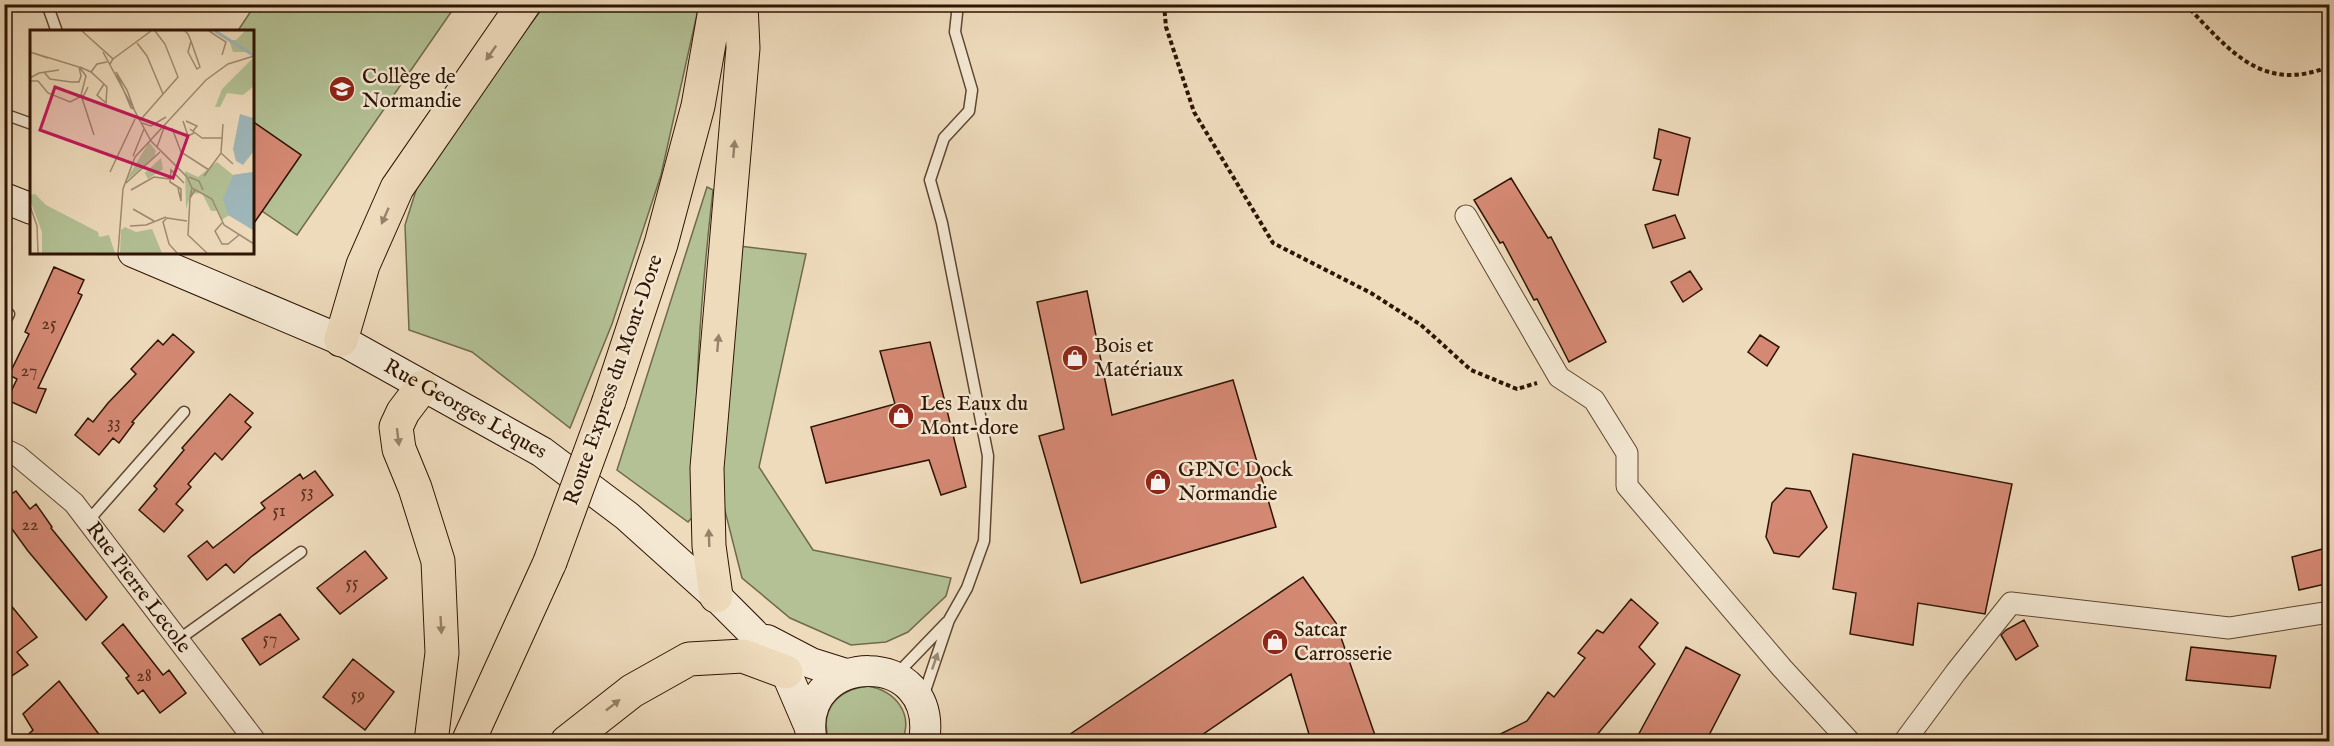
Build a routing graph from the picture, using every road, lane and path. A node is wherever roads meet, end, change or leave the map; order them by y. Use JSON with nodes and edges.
{"nodes":[{"id":1,"x":46,"y":4,"type":"edge"},
{"id":2,"x":524,"y":4,"type":"edge"},
{"id":3,"x":716,"y":4,"type":"edge"},
{"id":4,"x":741,"y":4,"type":"edge"},
{"id":5,"x":958,"y":4,"type":"edge"},
{"id":6,"x":1164,"y":4,"type":"edge"},
{"id":7,"x":2185,"y":4,"type":"edge"},
{"id":8,"x":56,"y":30,"type":"edge"},
{"id":9,"x":2330,"y":66,"type":"edge"},
{"id":10,"x":4,"y":114,"type":"edge"},
{"id":11,"x":30,"y":123,"type":"edge"},
{"id":12,"x":4,"y":198,"type":"edge"},
{"id":13,"x":30,"y":208,"type":"edge"},
{"id":14,"x":1466,"y":216,"type":"dead end"},
{"id":15,"x":138,"y":254,"type":"edge"},
{"id":16,"x":341,"y":340,"type":"junction"},
{"id":17,"x":1558,"y":377,"type":"junction"},
{"id":18,"x":422,"y":387,"type":"junction"},
{"id":19,"x":184,"y":412,"type":"dead end"},
{"id":20,"x":4,"y":449,"type":"edge"},
{"id":21,"x":88,"y":521,"type":"junction"},
{"id":22,"x":301,"y":552,"type":"dead end"},
{"id":23,"x":716,"y":596,"type":"junction"},
{"id":24,"x":2330,"y":612,"type":"edge"},
{"id":25,"x":949,"y":620,"type":"junction"},
{"id":26,"x":753,"y":633,"type":"junction"},
{"id":27,"x":178,"y":640,"type":"junction"},
{"id":28,"x":786,"y":672,"type":"junction"},
{"id":29,"x":846,"y":674,"type":"junction"},
{"id":30,"x":895,"y":676,"type":"junction"},
{"id":31,"x":926,"y":727,"type":"edge"},
{"id":32,"x":811,"y":735,"type":"edge"},
{"id":33,"x":256,"y":741,"type":"edge"},
{"id":34,"x":431,"y":741,"type":"edge"},
{"id":35,"x":468,"y":741,"type":"edge"},
{"id":36,"x":567,"y":741,"type":"edge"},
{"id":37,"x":1850,"y":741,"type":"edge"},
{"id":38,"x":1904,"y":741,"type":"edge"}],
"edges":[{"from":1,"to":8,"type":"lane"},
{"from":2,"to":16,"type":"main road","one_way":true},
{"from":3,"to":35,"type":"main road","name":"Route Express du Mont-Dore","bridge":true},
{"from":23,"to":4,"type":"main road","one_way":true},
{"from":5,"to":25,"type":"lane"},
{"from":6,"to":17,"type":"path"},
{"from":7,"to":9,"type":"path"},
{"from":10,"to":11,"type":"lane"},
{"from":12,"to":13,"type":"main road"},
{"from":14,"to":17,"type":"street"},
{"from":15,"to":16,"type":"main road","name":"Rue Georges Lèques"},
{"from":16,"to":18,"type":"main road","name":"Rue Georges Lèques"},
{"from":17,"to":37,"type":"street"},
{"from":18,"to":23,"type":"main road","name":"Rue Georges Lèques"},
{"from":18,"to":34,"type":"main road","one_way":true},
{"from":19,"to":21,"type":"lane"},
{"from":20,"to":21,"type":"street","name":"Rue Pierre Lecole"},
{"from":21,"to":27,"type":"street","name":"Rue Pierre Lecole"},
{"from":22,"to":27,"type":"lane"},
{"from":23,"to":26,"type":"main road","name":"Rue Georges Lèques"},
{"from":24,"to":38,"type":"street"},
{"from":25,"to":30,"type":"lane"},
{"from":31,"to":25,"type":"lane","one_way":true},
{"from":26,"to":28,"type":"main road","name":"Rue Georges Lèques"},
{"from":26,"to":29,"type":"main road","name":"Rue Georges Lèques"},
{"from":27,"to":33,"type":"street","name":"Rue Pierre Lecole"},
{"from":28,"to":32,"type":"main road","name":"Rue Georges Lèques"},
{"from":36,"to":28,"type":"main road","one_way":true},
{"from":29,"to":30,"type":"main road"},
{"from":29,"to":32,"type":"main road"},
{"from":30,"to":31,"type":"main road"}]}
